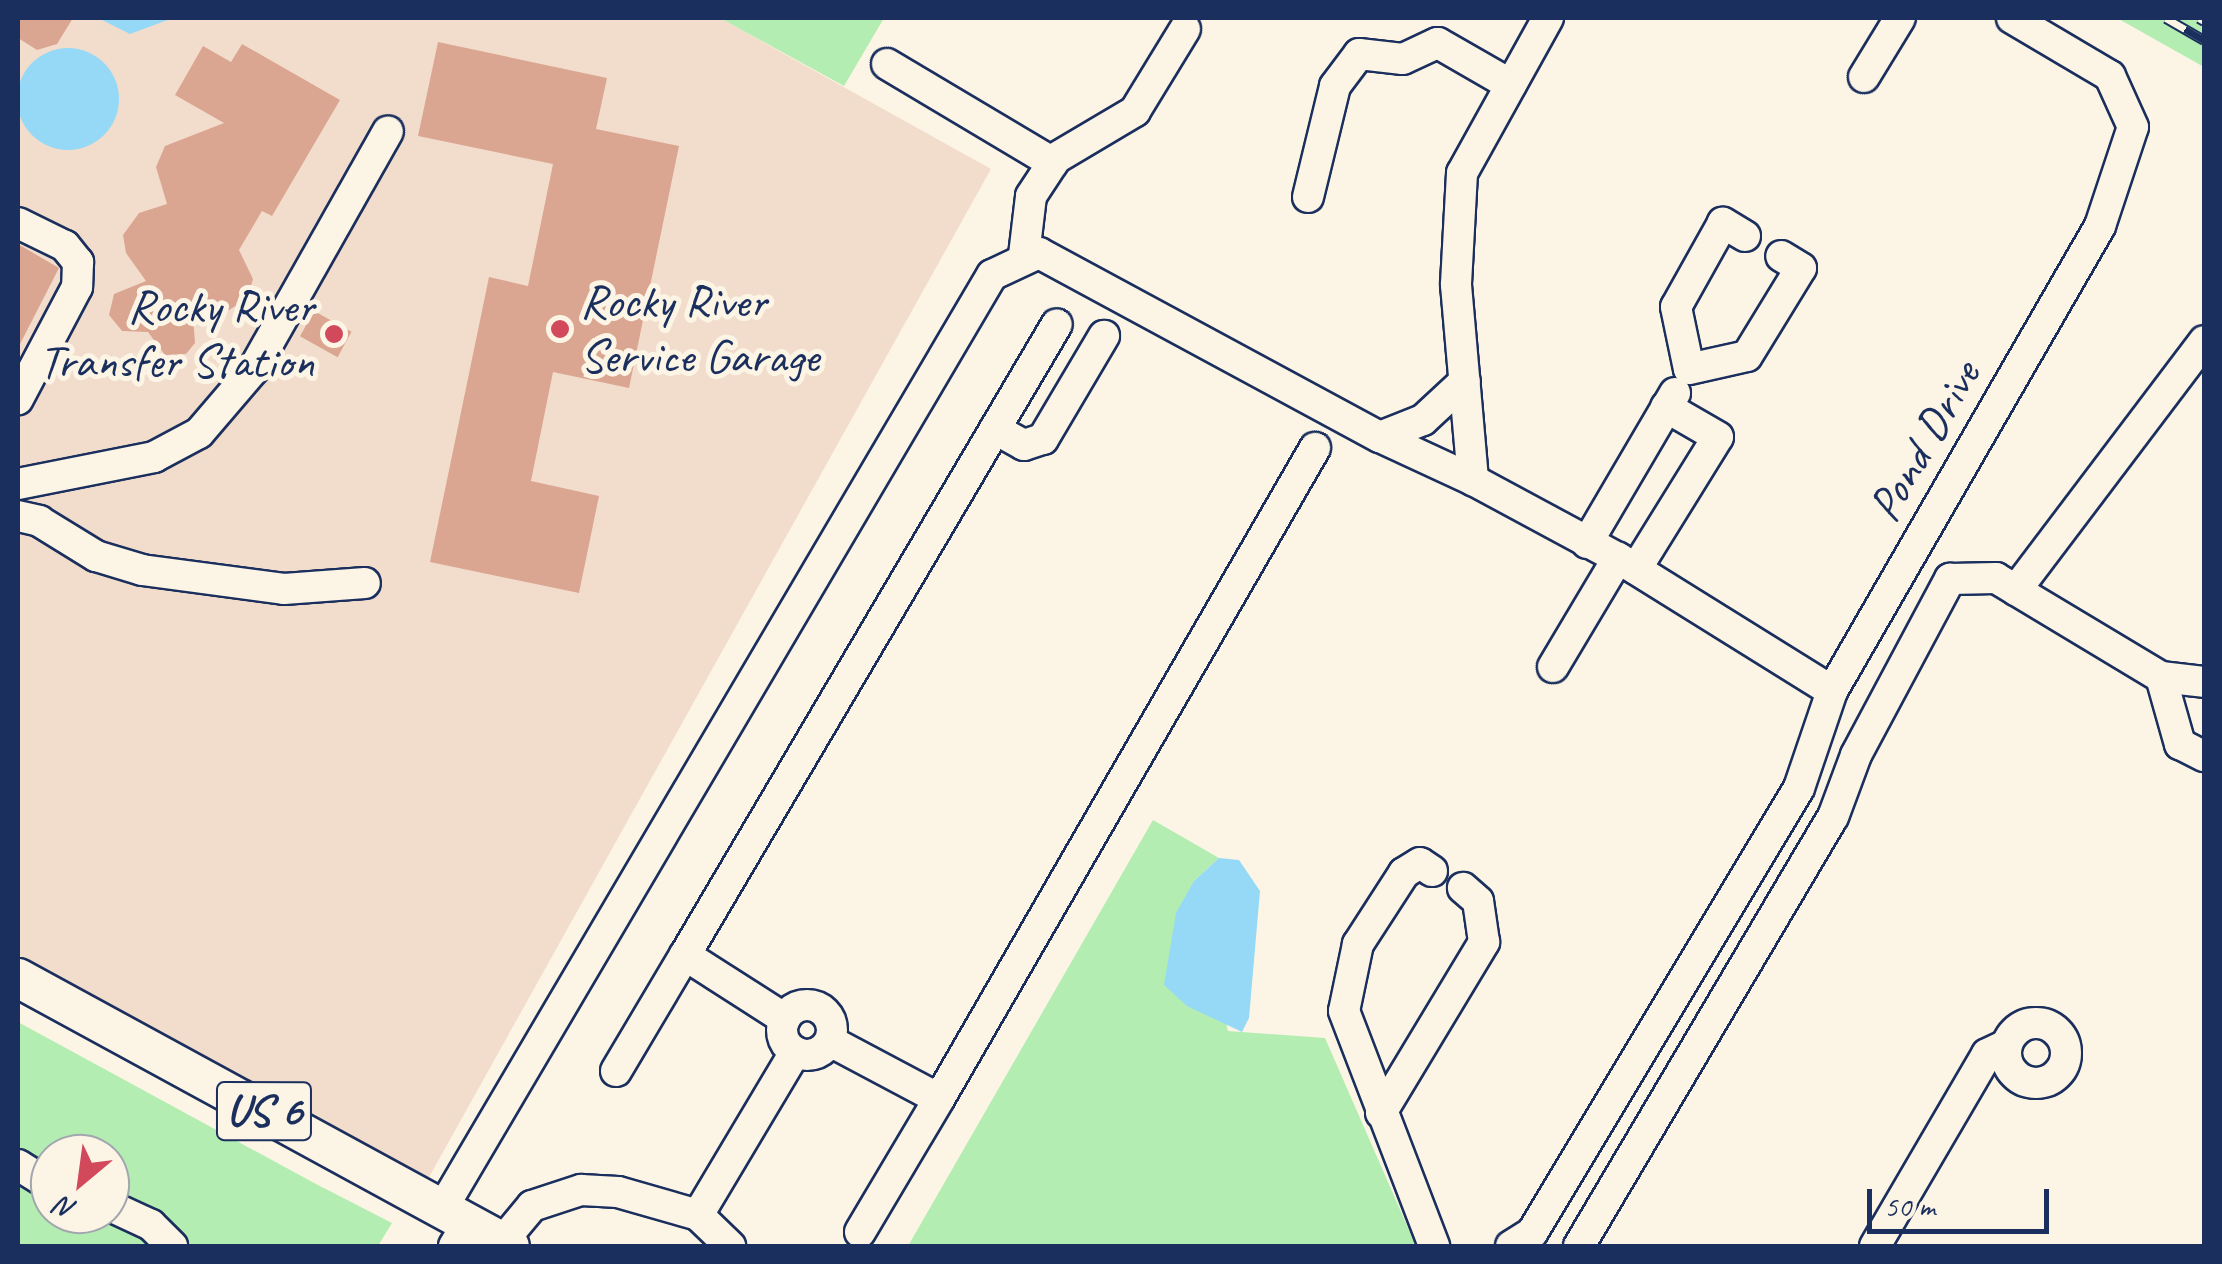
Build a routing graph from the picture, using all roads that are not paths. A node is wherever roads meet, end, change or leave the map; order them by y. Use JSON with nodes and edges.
{"nodes":[{"id":1,"x":1548,"y":18,"type":"edge"},
{"id":2,"x":1900,"y":18,"type":"edge"},
{"id":3,"x":2012,"y":18,"type":"edge"},
{"id":4,"x":1184,"y":28,"type":"dead end"},
{"id":5,"x":1437,"y":30,"type":"edge"},
{"id":6,"x":887,"y":64,"type":"dead end"},
{"id":7,"x":1864,"y":77,"type":"dead end"},
{"id":8,"x":1511,"y":86,"type":"junction"},
{"id":9,"x":388,"y":130,"type":"dead end"},
{"id":10,"x":1053,"y":163,"type":"junction"},
{"id":11,"x":1308,"y":197,"type":"dead end"},
{"id":12,"x":18,"y":223,"type":"edge"},
{"id":13,"x":1745,"y":236,"type":"dead end"},
{"id":14,"x":1024,"y":255,"type":"junction"},
{"id":15,"x":1780,"y":256,"type":"dead end"},
{"id":16,"x":1057,"y":324,"type":"dead end"},
{"id":17,"x":1104,"y":336,"type":"dead end"},
{"id":18,"x":2204,"y":341,"type":"edge"},
{"id":19,"x":1689,"y":368,"type":"junction"},
{"id":20,"x":1465,"y":381,"type":"junction"},
{"id":21,"x":18,"y":399,"type":"edge"},
{"id":22,"x":1666,"y":407,"type":"junction"},
{"id":23,"x":995,"y":429,"type":"junction"},
{"id":24,"x":1380,"y":437,"type":"junction"},
{"id":25,"x":1315,"y":448,"type":"dead end"},
{"id":26,"x":1472,"y":480,"type":"junction"},
{"id":27,"x":18,"y":484,"type":"edge"},
{"id":28,"x":18,"y":516,"type":"edge"},
{"id":29,"x":1587,"y":543,"type":"junction"},
{"id":30,"x":1627,"y":563,"type":"junction"},
{"id":31,"x":365,"y":583,"type":"dead end"},
{"id":32,"x":2016,"y":590,"type":"junction"},
{"id":33,"x":1553,"y":667,"type":"dead end"},
{"id":34,"x":2161,"y":677,"type":"junction"},
{"id":35,"x":2204,"y":682,"type":"edge"},
{"id":36,"x":1832,"y":691,"type":"junction"},
{"id":37,"x":2204,"y":756,"type":"edge"},
{"id":38,"x":1432,"y":870,"type":"dead end"},
{"id":39,"x":1464,"y":888,"type":"dead end"},
{"id":40,"x":685,"y":955,"type":"junction"},
{"id":41,"x":19,"y":984,"type":"edge"},
{"id":42,"x":785,"y":1018,"type":"junction"},
{"id":43,"x":830,"y":1041,"type":"junction"},
{"id":44,"x":2006,"y":1045,"type":"dead end"},
{"id":45,"x":795,"y":1052,"type":"junction"},
{"id":46,"x":616,"y":1070,"type":"dead end"},
{"id":47,"x":938,"y":1099,"type":"junction"},
{"id":48,"x":1380,"y":1113,"type":"junction"},
{"id":49,"x":698,"y":1215,"type":"junction"},
{"id":50,"x":130,"y":1216,"type":"edge"},
{"id":51,"x":454,"y":1226,"type":"edge"},
{"id":52,"x":860,"y":1232,"type":"dead end"},
{"id":53,"x":506,"y":1244,"type":"edge"},
{"id":54,"x":172,"y":1246,"type":"edge"},
{"id":55,"x":730,"y":1246,"type":"edge"},
{"id":56,"x":1434,"y":1246,"type":"edge"},
{"id":57,"x":1511,"y":1246,"type":"edge"},
{"id":58,"x":1580,"y":1246,"type":"edge"},
{"id":59,"x":1875,"y":1246,"type":"edge"}],
"edges":[{"from":1,"to":8,"type":"street"},
{"from":2,"to":7,"type":"street"},
{"from":3,"to":36,"type":"street","name":"Pond Drive"},
{"from":4,"to":10,"type":"street"},
{"from":5,"to":8,"type":"street"},
{"from":5,"to":11,"type":"street"},
{"from":6,"to":10,"type":"street"},
{"from":8,"to":20,"type":"street"},
{"from":9,"to":27,"type":"street"},
{"from":10,"to":14,"type":"street"},
{"from":12,"to":21,"type":"street"},
{"from":13,"to":19,"type":"street"},
{"from":14,"to":24,"type":"street"},
{"from":14,"to":51,"type":"street"},
{"from":15,"to":19,"type":"street"},
{"from":16,"to":23,"type":"street"},
{"from":17,"to":23,"type":"street"},
{"from":18,"to":32,"type":"street"},
{"from":19,"to":22,"type":"street"},
{"from":20,"to":24,"type":"street"},
{"from":20,"to":26,"type":"street"},
{"from":22,"to":29,"type":"street"},
{"from":22,"to":30,"type":"street"},
{"from":23,"to":40,"type":"street"},
{"from":24,"to":26,"type":"street"},
{"from":25,"to":47,"type":"street"},
{"from":26,"to":29,"type":"street"},
{"from":28,"to":31,"type":"street"},
{"from":29,"to":30,"type":"street"},
{"from":30,"to":33,"type":"street"},
{"from":30,"to":36,"type":"street"},
{"from":32,"to":34,"type":"street","name":"Pond Drive"},
{"from":32,"to":58,"type":"street","name":"Pond Drive"},
{"from":34,"to":35,"type":"street","name":"Pond Drive"},
{"from":34,"to":37,"type":"street"},
{"from":36,"to":57,"type":"street","name":"Pond Drive"},
{"from":38,"to":48,"type":"street"},
{"from":39,"to":48,"type":"street"},
{"from":40,"to":42,"type":"street"},
{"from":40,"to":46,"type":"street"},
{"from":41,"to":51,"type":"main road","number":"US 6"},
{"from":42,"to":43,"type":"street"},
{"from":42,"to":45,"type":"street"},
{"from":43,"to":45,"type":"street"},
{"from":43,"to":47,"type":"street"},
{"from":44,"to":59,"type":"street"},
{"from":45,"to":49,"type":"street"},
{"from":47,"to":52,"type":"street"},
{"from":48,"to":56,"type":"street"},
{"from":49,"to":53,"type":"street"},
{"from":49,"to":55,"type":"street"},
{"from":50,"to":54,"type":"street"},
{"from":51,"to":53,"type":"main road","number":"US 6"}]}
